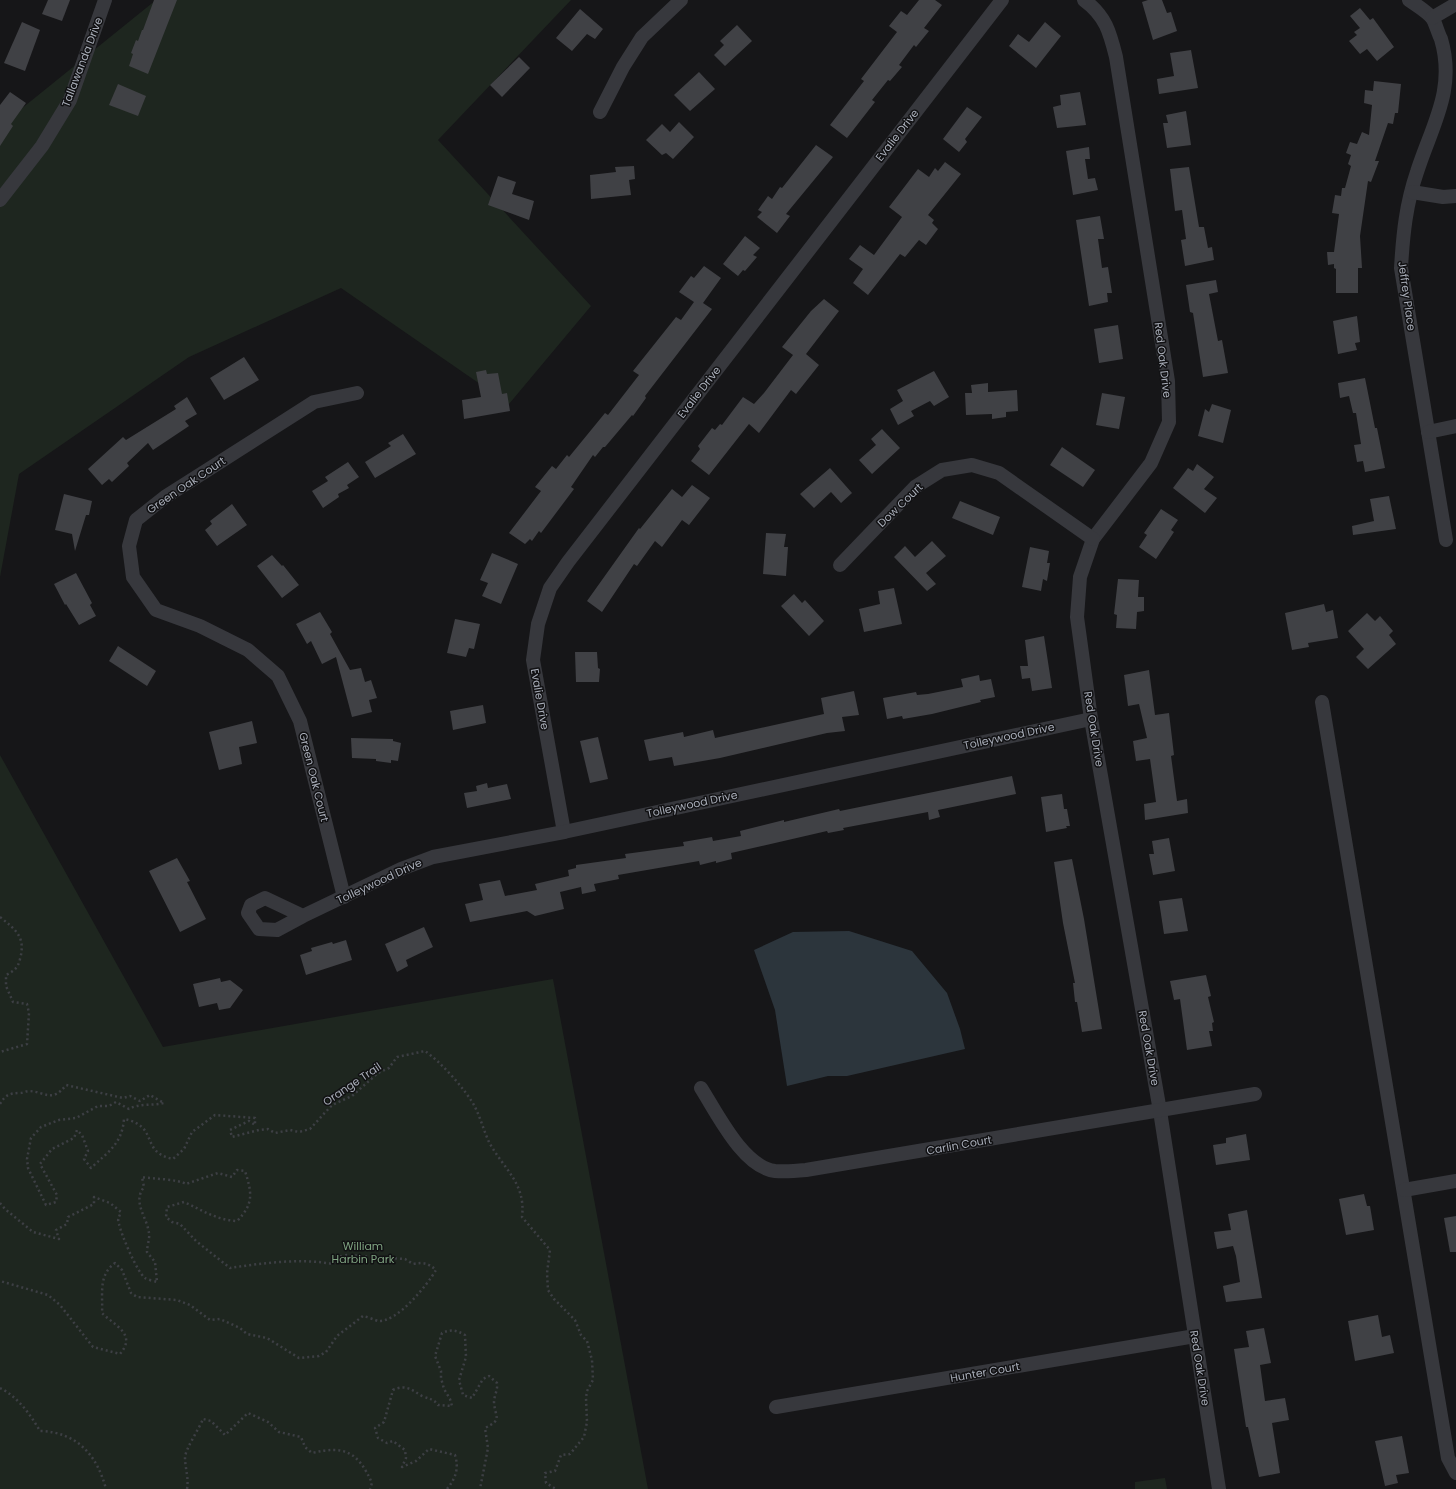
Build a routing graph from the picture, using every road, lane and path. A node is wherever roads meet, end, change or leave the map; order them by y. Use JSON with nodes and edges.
{"nodes":[{"id":1,"x":105,"y":0,"type":"edge"},
{"id":2,"x":681,"y":0,"type":"edge"},
{"id":3,"x":1002,"y":0,"type":"edge"},
{"id":4,"x":1084,"y":0,"type":"edge"},
{"id":5,"x":1409,"y":0,"type":"edge"},
{"id":6,"x":1456,"y":4,"type":"edge"},
{"id":7,"x":1432,"y":18,"type":"junction"},
{"id":8,"x":600,"y":112,"type":"dead end"},
{"id":9,"x":1412,"y":192,"type":"junction"},
{"id":10,"x":1456,"y":196,"type":"edge"},
{"id":11,"x":0,"y":200,"type":"edge"},
{"id":12,"x":356,"y":393,"type":"dead end"},
{"id":13,"x":1456,"y":426,"type":"edge"},
{"id":14,"x":1428,"y":432,"type":"junction"},
{"id":15,"x":1093,"y":538,"type":"junction"},
{"id":16,"x":1446,"y":540,"type":"dead end"},
{"id":17,"x":840,"y":565,"type":"dead end"},
{"id":18,"x":1322,"y":702,"type":"dead end"},
{"id":19,"x":1091,"y":719,"type":"junction"},
{"id":20,"x":564,"y":832,"type":"junction"},
{"id":21,"x":344,"y":897,"type":"junction"},
{"id":22,"x":303,"y":916,"type":"dead end"},
{"id":23,"x":0,"y":917,"type":"edge"},
{"id":24,"x":0,"y":1052,"type":"edge"},
{"id":25,"x":702,"y":1088,"type":"dead end"},
{"id":26,"x":1255,"y":1094,"type":"dead end"},
{"id":27,"x":0,"y":1104,"type":"edge"},
{"id":28,"x":1160,"y":1111,"type":"junction"},
{"id":29,"x":1456,"y":1181,"type":"edge"},
{"id":30,"x":1404,"y":1190,"type":"junction"},
{"id":31,"x":0,"y":1203,"type":"edge"},
{"id":32,"x":0,"y":1281,"type":"edge"},
{"id":33,"x":1195,"y":1336,"type":"junction"},
{"id":34,"x":0,"y":1388,"type":"edge"},
{"id":35,"x":776,"y":1407,"type":"dead end"},
{"id":36,"x":1456,"y":1473,"type":"edge"},
{"id":37,"x":106,"y":1489,"type":"edge"},
{"id":38,"x":187,"y":1489,"type":"edge"},
{"id":39,"x":370,"y":1489,"type":"edge"},
{"id":40,"x":447,"y":1489,"type":"edge"},
{"id":41,"x":480,"y":1489,"type":"edge"},
{"id":42,"x":556,"y":1489,"type":"edge"},
{"id":43,"x":1219,"y":1489,"type":"edge"}],
"edges":[{"from":1,"to":11,"type":"street","name":"Tallawanda Drive"},
{"from":2,"to":8,"type":"street"},
{"from":3,"to":20,"type":"street","name":"Evalie Drive"},
{"from":4,"to":15,"type":"street","name":"Red Oak Drive"},
{"from":5,"to":7,"type":"street"},
{"from":6,"to":7,"type":"street"},
{"from":7,"to":9,"type":"street","name":"Jeffrey Place"},
{"from":9,"to":10,"type":"street"},
{"from":9,"to":14,"type":"street","name":"Jeffrey Place"},
{"from":12,"to":21,"type":"street","name":"Green Oak Court"},
{"from":13,"to":14,"type":"street"},
{"from":14,"to":16,"type":"street","name":"Jeffrey Place"},
{"from":15,"to":17,"type":"street","name":"Dow Court"},
{"from":15,"to":19,"type":"street","name":"Red Oak Drive"},
{"from":18,"to":30,"type":"street"},
{"from":19,"to":20,"type":"street","name":"Tolleywood Drive"},
{"from":19,"to":28,"type":"street","name":"Red Oak Drive"},
{"from":20,"to":21,"type":"street","name":"Tolleywood Drive"},
{"from":21,"to":22,"type":"street","name":"Tolleywood Drive"},
{"from":23,"to":24,"type":"path"},
{"from":25,"to":28,"type":"street","name":"Carlin Court"},
{"from":26,"to":28,"type":"street","name":"Carlin Court"},
{"from":27,"to":42,"type":"path","name":"Orange Trail"},
{"from":28,"to":33,"type":"street","name":"Red Oak Drive"},
{"from":29,"to":30,"type":"street"},
{"from":30,"to":36,"type":"street"},
{"from":31,"to":32,"type":"path"},
{"from":33,"to":35,"type":"street","name":"Hunter Court"},
{"from":33,"to":43,"type":"street","name":"Red Oak Drive"},
{"from":34,"to":37,"type":"path"},
{"from":38,"to":39,"type":"path"},
{"from":40,"to":41,"type":"path"}]}
